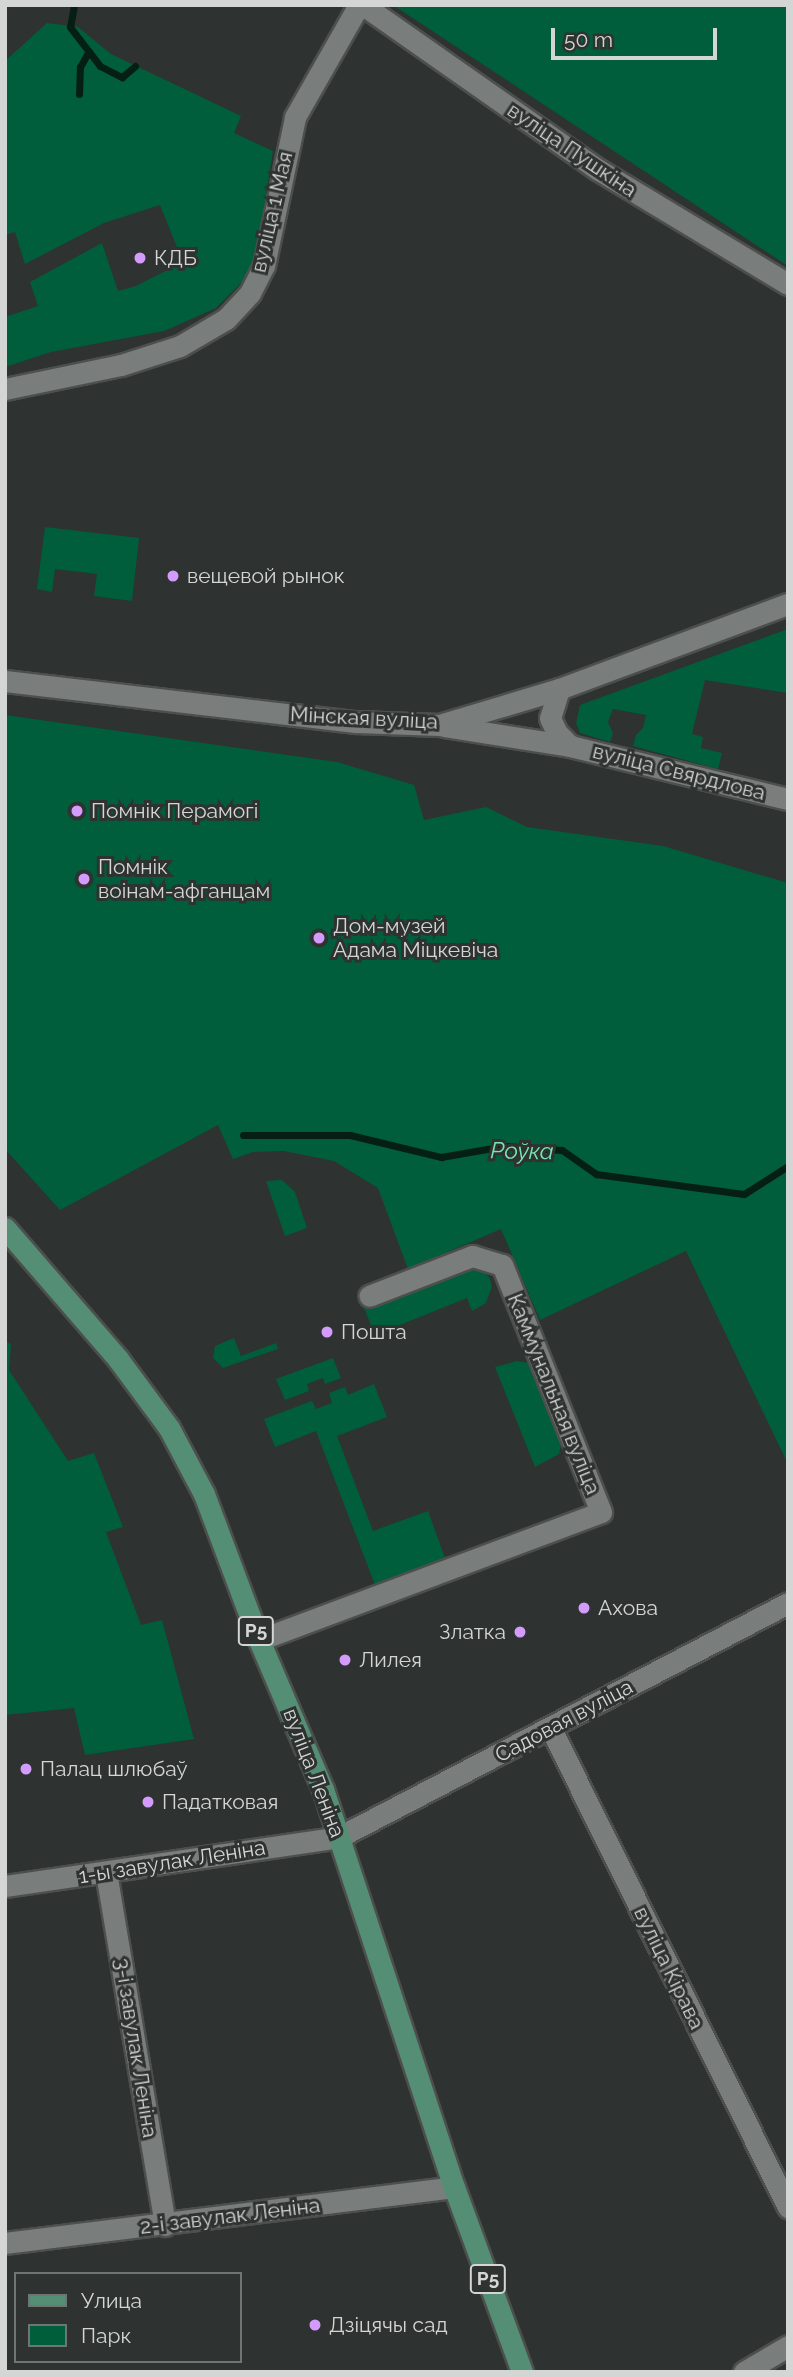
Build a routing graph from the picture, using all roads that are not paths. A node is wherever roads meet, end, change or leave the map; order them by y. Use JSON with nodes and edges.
{"nodes":[{"id":1,"x":361,"y":5,"type":"edge"},
{"id":2,"x":788,"y":284,"type":"edge"},
{"id":3,"x":5,"y":389,"type":"edge"},
{"id":4,"x":788,"y":604,"type":"edge"},
{"id":5,"x":5,"y":681,"type":"edge"},
{"id":6,"x":559,"y":688,"type":"junction"},
{"id":7,"x":439,"y":725,"type":"junction"},
{"id":8,"x":570,"y":746,"type":"junction"},
{"id":9,"x":788,"y":799,"type":"edge"},
{"id":10,"x":5,"y":1228,"type":"edge"},
{"id":11,"x":369,"y":1296,"type":"dead end"},
{"id":12,"x":788,"y":1603,"type":"edge"},
{"id":13,"x":259,"y":1640,"type":"junction"},
{"id":14,"x":551,"y":1729,"type":"junction"},
{"id":15,"x":339,"y":1837,"type":"junction"},
{"id":16,"x":106,"y":1872,"type":"junction"},
{"id":17,"x":5,"y":1886,"type":"edge"},
{"id":18,"x":454,"y":2186,"type":"junction"},
{"id":19,"x":788,"y":2207,"type":"edge"},
{"id":20,"x":165,"y":2225,"type":"junction"},
{"id":21,"x":5,"y":2243,"type":"edge"},
{"id":22,"x":788,"y":2346,"type":"edge"},
{"id":23,"x":522,"y":2372,"type":"edge"},
{"id":24,"x":744,"y":2372,"type":"edge"}],
"edges":[{"from":1,"to":2,"type":"street","name":"вуліца Пушкіна"},
{"from":1,"to":3,"type":"street","name":"вуліца 1 Мая"},
{"from":4,"to":6,"type":"street","name":"Мінская вуліца"},
{"from":5,"to":7,"type":"street","name":"Мінская вуліца"},
{"from":6,"to":7,"type":"street","name":"Мінская вуліца"},
{"from":6,"to":8,"type":"street","name":"вуліца Свярдлова"},
{"from":7,"to":8,"type":"street","name":"вуліца Свярдлова"},
{"from":8,"to":9,"type":"street","name":"вуліца Свярдлова"},
{"from":10,"to":13,"type":"main road","name":"вуліца Леніна","number":"Р5"},
{"from":11,"to":13,"type":"street","name":"Каммунальная вуліца"},
{"from":12,"to":14,"type":"street","name":"Садовая вуліца"},
{"from":13,"to":15,"type":"main road","name":"вуліца Леніна","number":"Р5"},
{"from":14,"to":15,"type":"street","name":"Садовая вуліца"},
{"from":14,"to":19,"type":"street","name":"вуліца Кірава"},
{"from":15,"to":16,"type":"street","name":"1-ы завулак Леніна"},
{"from":15,"to":18,"type":"main road","name":"вуліца Леніна","number":"Р5"},
{"from":16,"to":17,"type":"street","name":"1-ы завулак Леніна"},
{"from":16,"to":20,"type":"street","name":"3-і завулак Леніна"},
{"from":18,"to":20,"type":"street","name":"2-і завулак Леніна"},
{"from":18,"to":23,"type":"main road","name":"вуліца Леніна","number":"Р5"},
{"from":20,"to":21,"type":"street","name":"2-і завулак Леніна"},
{"from":22,"to":24,"type":"street"}]}
